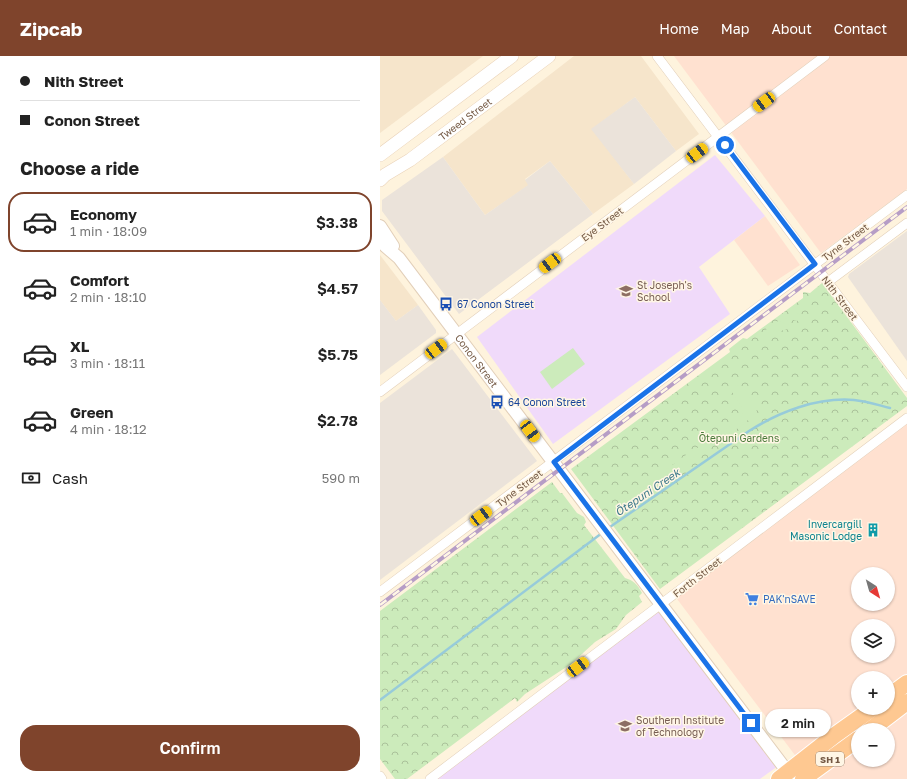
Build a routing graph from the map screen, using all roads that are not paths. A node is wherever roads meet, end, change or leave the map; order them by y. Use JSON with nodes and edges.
{"nodes":[{"id":1,"x":512,"y":56,"type":"edge"},
{"id":2,"x":549,"y":56,"type":"edge"},
{"id":3,"x":657,"y":56,"type":"edge"},
{"id":4,"x":825,"y":56,"type":"edge"},
{"id":5,"x":475,"y":84,"type":"junction"},
{"id":6,"x":488,"y":102,"type":"junction"},
{"id":7,"x":718,"y":136,"type":"junction"},
{"id":8,"x":380,"y":156,"type":"edge"},
{"id":9,"x":380,"y":180,"type":"edge"},
{"id":10,"x":907,"y":195,"type":"edge"},
{"id":11,"x":907,"y":223,"type":"edge"},
{"id":12,"x":380,"y":226,"type":"edge"},
{"id":13,"x":380,"y":240,"type":"edge"},
{"id":14,"x":399,"y":258,"type":"junction"},
{"id":15,"x":815,"y":264,"type":"junction"},
{"id":16,"x":828,"y":282,"type":"junction"},
{"id":17,"x":457,"y":334,"type":"junction"},
{"id":18,"x":907,"y":387,"type":"edge"},
{"id":19,"x":380,"y":392,"type":"edge"},
{"id":20,"x":907,"y":418,"type":"edge"},
{"id":21,"x":554,"y":462,"type":"junction"},
{"id":22,"x":380,"y":592,"type":"edge"},
{"id":23,"x":661,"y":605,"type":"junction"},
{"id":24,"x":907,"y":683,"type":"edge"},
{"id":25,"x":895,"y":692,"type":"edge"},
{"id":26,"x":907,"y":702,"type":"edge"},
{"id":27,"x":864,"y":715,"type":"edge"},
{"id":28,"x":879,"y":723,"type":"edge"},
{"id":29,"x":851,"y":744,"type":"edge"},
{"id":30,"x":380,"y":776,"type":"edge"},
{"id":31,"x":786,"y":776,"type":"edge"},
{"id":32,"x":382,"y":779,"type":"edge"},
{"id":33,"x":430,"y":779,"type":"edge"},
{"id":34,"x":803,"y":779,"type":"edge"}],
"edges":[{"from":1,"to":5,"type":"main road"},
{"from":2,"to":6,"type":"main road","name":"Tweed Street"},
{"from":3,"to":7,"type":"street","name":"Nith Street"},
{"from":4,"to":7,"type":"street","name":"Eye Street"},
{"from":5,"to":6,"type":"main road"},
{"from":5,"to":8,"type":"main road"},
{"from":6,"to":9,"type":"main road","name":"Tweed Street"},
{"from":7,"to":15,"type":"street","name":"Nith Street"},
{"from":7,"to":17,"type":"street","name":"Eye Street"},
{"from":10,"to":15,"type":"street","name":"Tyne Street"},
{"from":11,"to":16,"type":"street"},
{"from":12,"to":14,"type":"street"},
{"from":13,"to":14,"type":"street","name":"Conon Street"},
{"from":14,"to":17,"type":"street","name":"Conon Street"},
{"from":15,"to":16,"type":"street","name":"Nith Street"},
{"from":15,"to":21,"type":"street","name":"Tyne Street"},
{"from":16,"to":18,"type":"street","name":"Nith Street"},
{"from":17,"to":19,"type":"street","name":"Eye Street"},
{"from":17,"to":21,"type":"street","name":"Conon Street"},
{"from":20,"to":23,"type":"street","name":"Forth Street"},
{"from":21,"to":22,"type":"street","name":"Tyne Street"},
{"from":21,"to":23,"type":"street","name":"Conon Street"},
{"from":23,"to":31,"type":"street","name":"Conon Street"},
{"from":23,"to":33,"type":"street","name":"Forth Street"},
{"from":24,"to":25,"type":"highway"},
{"from":26,"to":28,"type":"highway"},
{"from":27,"to":31,"type":"highway","number":"SH 1"},
{"from":29,"to":34,"type":"highway","number":"SH 1"},
{"from":30,"to":32,"type":"street"}]}
